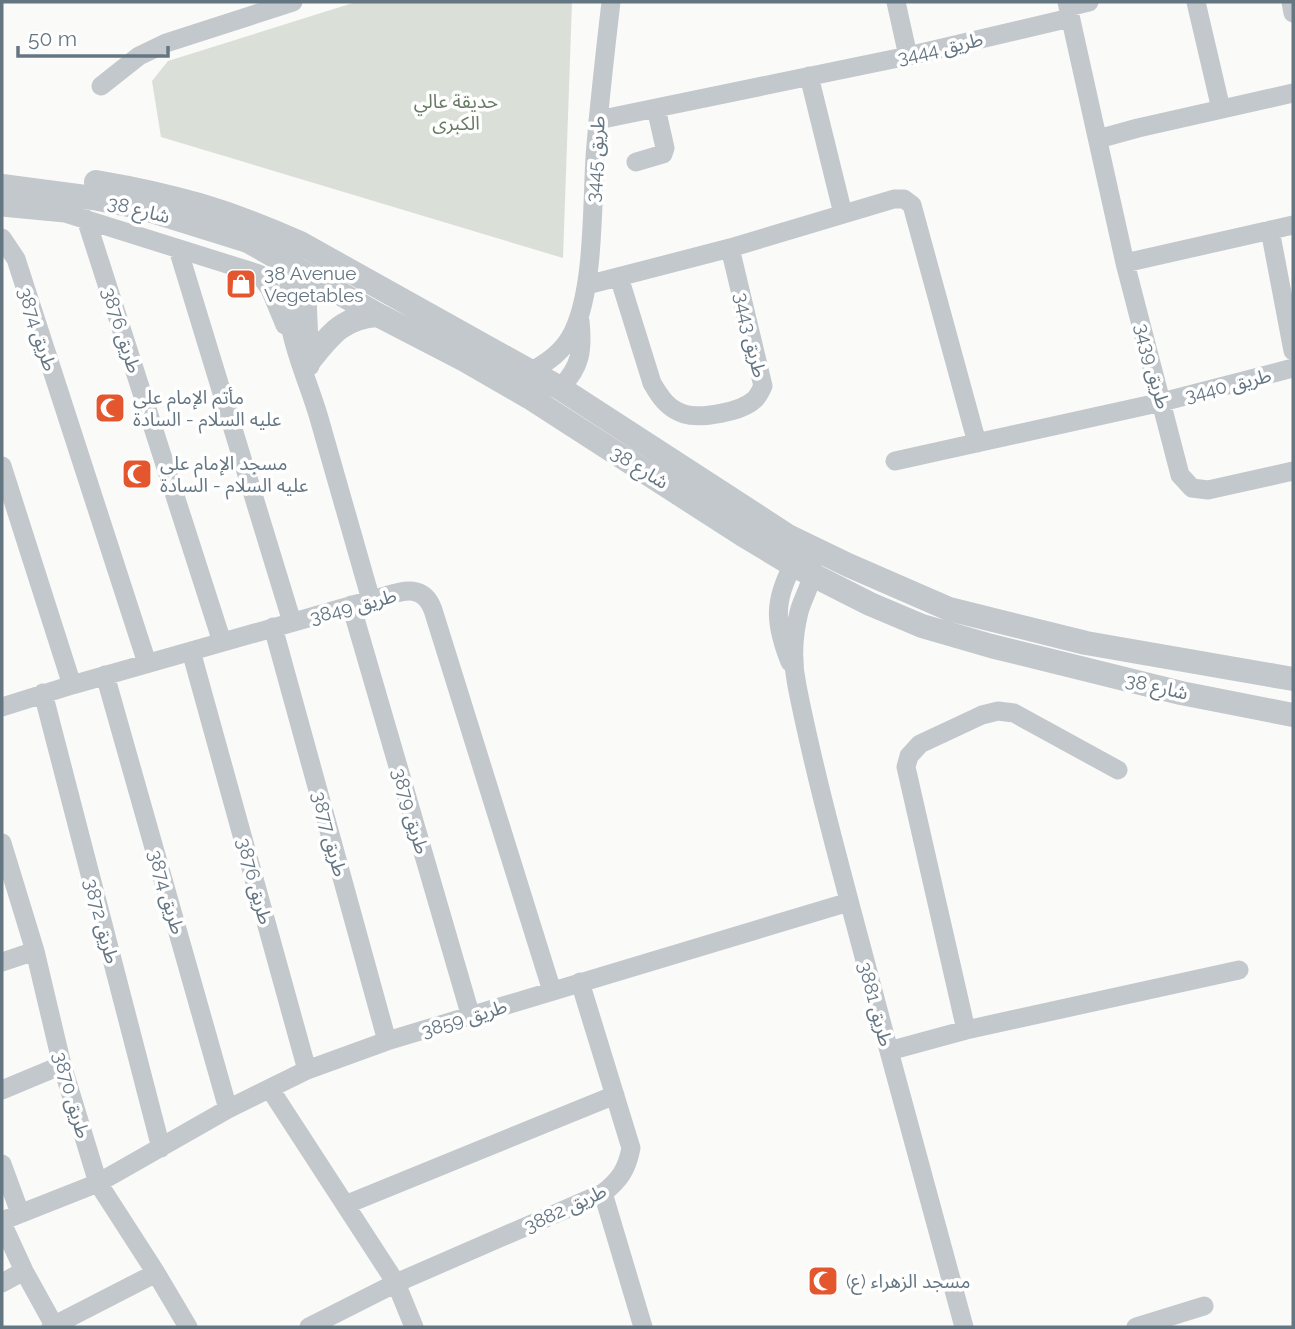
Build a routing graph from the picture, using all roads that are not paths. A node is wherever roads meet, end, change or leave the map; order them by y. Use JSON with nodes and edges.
{"nodes":[{"id":1,"x":293,"y":2,"type":"edge"},
{"id":2,"x":611,"y":2,"type":"edge"},
{"id":3,"x":896,"y":2,"type":"edge"},
{"id":4,"x":1089,"y":2,"type":"edge"},
{"id":5,"x":1196,"y":2,"type":"edge"},
{"id":6,"x":1291,"y":2,"type":"edge"},
{"id":7,"x":1068,"y":9,"type":"edge"},
{"id":8,"x":1293,"y":13,"type":"edge"},
{"id":9,"x":908,"y":56,"type":"junction"},
{"id":10,"x":809,"y":76,"type":"junction"},
{"id":11,"x":101,"y":86,"type":"dead end"},
{"id":12,"x":1293,"y":93,"type":"edge"},
{"id":13,"x":656,"y":108,"type":"junction"},
{"id":14,"x":1221,"y":109,"type":"junction"},
{"id":15,"x":597,"y":120,"type":"junction"},
{"id":16,"x":1098,"y":139,"type":"junction"},
{"id":17,"x":636,"y":162,"type":"dead end"},
{"id":18,"x":2,"y":171,"type":"edge"},
{"id":19,"x":2,"y":186,"type":"edge"},
{"id":20,"x":2,"y":207,"type":"edge"},
{"id":21,"x":843,"y":214,"type":"junction"},
{"id":22,"x":86,"y":219,"type":"junction"},
{"id":23,"x":1293,"y":225,"type":"edge"},
{"id":24,"x":1270,"y":229,"type":"junction"},
{"id":25,"x":2,"y":238,"type":"edge"},
{"id":26,"x":248,"y":241,"type":"junction"},
{"id":27,"x":730,"y":248,"type":"junction"},
{"id":28,"x":178,"y":249,"type":"junction"},
{"id":29,"x":304,"y":259,"type":"junction"},
{"id":30,"x":1125,"y":263,"type":"junction"},
{"id":31,"x":618,"y":276,"type":"junction"},
{"id":32,"x":587,"y":285,"type":"junction"},
{"id":33,"x":378,"y":316,"type":"junction"},
{"id":34,"x":579,"y":316,"type":"junction"},
{"id":35,"x":292,"y":341,"type":"junction"},
{"id":36,"x":1293,"y":351,"type":"edge"},
{"id":37,"x":310,"y":360,"type":"junction"},
{"id":38,"x":1293,"y":368,"type":"edge"},
{"id":39,"x":530,"y":372,"type":"junction"},
{"id":40,"x":560,"y":388,"type":"junction"},
{"id":41,"x":312,"y":395,"type":"junction"},
{"id":42,"x":529,"y":397,"type":"junction"},
{"id":43,"x":1162,"y":402,"type":"junction"},
{"id":44,"x":977,"y":443,"type":"junction"},
{"id":45,"x":895,"y":461,"type":"dead end"},
{"id":46,"x":2,"y":466,"type":"edge"},
{"id":47,"x":1293,"y":471,"type":"edge"},
{"id":48,"x":788,"y":536,"type":"junction"},
{"id":49,"x":848,"y":565,"type":"junction"},
{"id":50,"x":806,"y":567,"type":"junction"},
{"id":51,"x":371,"y":600,"type":"junction"},
{"id":52,"x":351,"y":605,"type":"junction"},
{"id":53,"x":292,"y":622,"type":"junction"},
{"id":54,"x":273,"y":627,"type":"junction"},
{"id":55,"x":222,"y":642,"type":"junction"},
{"id":56,"x":191,"y":651,"type":"junction"},
{"id":57,"x":147,"y":663,"type":"junction"},
{"id":58,"x":105,"y":675,"type":"junction"},
{"id":59,"x":1293,"y":679,"type":"edge"},
{"id":60,"x":72,"y":685,"type":"junction"},
{"id":61,"x":43,"y":694,"type":"junction"},
{"id":62,"x":2,"y":707,"type":"edge"},
{"id":63,"x":1293,"y":715,"type":"edge"},
{"id":64,"x":1118,"y":770,"type":"dead end"},
{"id":65,"x":2,"y":843,"type":"edge"},
{"id":66,"x":849,"y":902,"type":"junction"},
{"id":67,"x":35,"y":951,"type":"junction"},
{"id":68,"x":2,"y":962,"type":"edge"},
{"id":69,"x":1239,"y":970,"type":"dead end"},
{"id":70,"x":580,"y":982,"type":"junction"},
{"id":71,"x":552,"y":991,"type":"junction"},
{"id":72,"x":471,"y":1017,"type":"junction"},
{"id":73,"x":966,"y":1030,"type":"junction"},
{"id":74,"x":387,"y":1041,"type":"junction"},
{"id":75,"x":888,"y":1051,"type":"junction"},
{"id":76,"x":62,"y":1065,"type":"junction"},
{"id":77,"x":307,"y":1070,"type":"junction"},
{"id":78,"x":270,"y":1089,"type":"junction"},
{"id":79,"x":2,"y":1090,"type":"edge"},
{"id":80,"x":615,"y":1095,"type":"junction"},
{"id":81,"x":228,"y":1109,"type":"junction"},
{"id":82,"x":161,"y":1148,"type":"junction"},
{"id":83,"x":2,"y":1164,"type":"edge"},
{"id":84,"x":98,"y":1183,"type":"junction"},
{"id":85,"x":603,"y":1193,"type":"junction"},
{"id":86,"x":345,"y":1205,"type":"junction"},
{"id":87,"x":8,"y":1219,"type":"edge"},
{"id":88,"x":24,"y":1271,"type":"junction"},
{"id":89,"x":156,"y":1273,"type":"junction"},
{"id":90,"x":2,"y":1283,"type":"edge"},
{"id":91,"x":396,"y":1283,"type":"junction"},
{"id":92,"x":1204,"y":1306,"type":"dead end"},
{"id":93,"x":1158,"y":1324,"type":"edge"},
{"id":94,"x":53,"y":1327,"type":"edge"},
{"id":95,"x":188,"y":1327,"type":"edge"},
{"id":96,"x":309,"y":1327,"type":"edge"},
{"id":97,"x":414,"y":1327,"type":"edge"},
{"id":98,"x":643,"y":1327,"type":"edge"},
{"id":99,"x":964,"y":1327,"type":"edge"},
{"id":100,"x":1136,"y":1327,"type":"edge"}],
"edges":[{"from":1,"to":11,"type":"street"},
{"from":2,"to":15,"type":"street","name":"طريق 3445"},
{"from":3,"to":9,"type":"street"},
{"from":4,"to":7,"type":"street","name":"طريق 3444"},
{"from":5,"to":14,"type":"street"},
{"from":6,"to":8,"type":"street"},
{"from":7,"to":9,"type":"street","name":"طريق 3444"},
{"from":7,"to":16,"type":"street","name":"طريق 3439"},
{"from":9,"to":10,"type":"street","name":"طريق 3444"},
{"from":10,"to":13,"type":"street","name":"طريق 3444"},
{"from":10,"to":21,"type":"street"},
{"from":12,"to":14,"type":"street"},
{"from":13,"to":15,"type":"street","name":"طريق 3444"},
{"from":13,"to":17,"type":"street"},
{"from":14,"to":16,"type":"street"},
{"from":15,"to":32,"type":"street","name":"طريق 3445"},
{"from":16,"to":30,"type":"street","name":"طريق 3439"},
{"from":18,"to":29,"type":"street","name":"شارع 38"},
{"from":19,"to":26,"type":"street","name":"شارع 38"},
{"from":20,"to":22,"type":"street"},
{"from":21,"to":27,"type":"street"},
{"from":21,"to":44,"type":"street"},
{"from":22,"to":28,"type":"street"},
{"from":22,"to":55,"type":"street","name":"طريق 3876"},
{"from":23,"to":24,"type":"street"},
{"from":24,"to":30,"type":"street"},
{"from":24,"to":36,"type":"street","name":"طريق 3440"},
{"from":25,"to":57,"type":"street","name":"طريق 3874"},
{"from":26,"to":28,"type":"street"},
{"from":26,"to":29,"type":"street","name":"شارع 38"},
{"from":27,"to":31,"type":"street"},
{"from":27,"to":31,"type":"street","name":"طريق 3443"},
{"from":28,"to":35,"type":"street"},
{"from":28,"to":53,"type":"street"},
{"from":29,"to":33,"type":"street","name":"شارع 38"},
{"from":29,"to":35,"type":"street"},
{"from":29,"to":37,"type":"street"},
{"from":29,"to":39,"type":"street","name":"شارع 38"},
{"from":30,"to":43,"type":"street","name":"طريق 3439"},
{"from":31,"to":32,"type":"street"},
{"from":32,"to":34,"type":"street","name":"طريق 3445"},
{"from":33,"to":37,"type":"street"},
{"from":33,"to":42,"type":"street","name":"شارع 38"},
{"from":34,"to":39,"type":"street"},
{"from":34,"to":40,"type":"street"},
{"from":35,"to":41,"type":"street"},
{"from":37,"to":41,"type":"street"},
{"from":38,"to":43,"type":"street","name":"طريق 3440"},
{"from":39,"to":40,"type":"street","name":"شارع 38"},
{"from":40,"to":42,"type":"street"},
{"from":40,"to":48,"type":"street","name":"شارع 38"},
{"from":41,"to":51,"type":"street"},
{"from":42,"to":50,"type":"street","name":"شارع 38"},
{"from":43,"to":44,"type":"street","name":"طريق 3440"},
{"from":43,"to":47,"type":"street","name":"طريق 3439"},
{"from":44,"to":45,"type":"street","name":"طريق 3440"},
{"from":46,"to":60,"type":"street"},
{"from":48,"to":49,"type":"street","name":"شارع 38"},
{"from":48,"to":50,"type":"street"},
{"from":49,"to":50,"type":"street"},
{"from":49,"to":59,"type":"street","name":"شارع 38"},
{"from":50,"to":63,"type":"street","name":"شارع 38"},
{"from":50,"to":66,"type":"street","name":"طريق 3881"},
{"from":51,"to":52,"type":"street","name":"طريق 3849"},
{"from":51,"to":71,"type":"street","name":"طريق 3849"},
{"from":52,"to":53,"type":"street","name":"طريق 3849"},
{"from":52,"to":72,"type":"street","name":"طريق 3879"},
{"from":53,"to":54,"type":"street","name":"طريق 3849"},
{"from":54,"to":55,"type":"street","name":"طريق 3849"},
{"from":54,"to":74,"type":"street","name":"طريق 3877"},
{"from":55,"to":56,"type":"street","name":"طريق 3849"},
{"from":56,"to":57,"type":"street","name":"طريق 3849"},
{"from":56,"to":77,"type":"street","name":"طريق 3876"},
{"from":57,"to":58,"type":"street","name":"طريق 3849"},
{"from":58,"to":60,"type":"street","name":"طريق 3849"},
{"from":58,"to":81,"type":"street","name":"طريق 3874"},
{"from":60,"to":61,"type":"street","name":"طريق 3849"},
{"from":61,"to":62,"type":"street","name":"طريق 3849"},
{"from":61,"to":82,"type":"street","name":"طريق 3872"},
{"from":64,"to":73,"type":"street"},
{"from":65,"to":67,"type":"street","name":"طريق 3870"},
{"from":66,"to":70,"type":"street","name":"طريق 3859"},
{"from":66,"to":75,"type":"street","name":"طريق 3881"},
{"from":67,"to":68,"type":"street"},
{"from":67,"to":76,"type":"street","name":"طريق 3870"},
{"from":69,"to":73,"type":"street"},
{"from":70,"to":71,"type":"street","name":"طريق 3859"},
{"from":70,"to":80,"type":"street","name":"طريق 3882"},
{"from":71,"to":72,"type":"street","name":"طريق 3859"},
{"from":72,"to":74,"type":"street","name":"طريق 3859"},
{"from":73,"to":75,"type":"street"},
{"from":74,"to":77,"type":"street","name":"طريق 3859"},
{"from":75,"to":99,"type":"street","name":"طريق 3881"},
{"from":76,"to":79,"type":"street"},
{"from":76,"to":84,"type":"street","name":"طريق 3870"},
{"from":77,"to":78,"type":"street","name":"طريق 3859"},
{"from":78,"to":81,"type":"street","name":"طريق 3859"},
{"from":78,"to":86,"type":"street"},
{"from":80,"to":85,"type":"street","name":"طريق 3882"},
{"from":80,"to":86,"type":"street"},
{"from":81,"to":82,"type":"street","name":"طريق 3859"},
{"from":82,"to":84,"type":"street","name":"طريق 3859"},
{"from":83,"to":87,"type":"street"},
{"from":84,"to":87,"type":"street","name":"طريق 3859"},
{"from":84,"to":89,"type":"street","name":"طريق 3870"},
{"from":85,"to":91,"type":"street","name":"طريق 3882"},
{"from":85,"to":98,"type":"street"},
{"from":86,"to":91,"type":"street"},
{"from":87,"to":88,"type":"street"},
{"from":88,"to":90,"type":"street"},
{"from":88,"to":94,"type":"street"},
{"from":89,"to":94,"type":"street"},
{"from":89,"to":95,"type":"street","name":"طريق 3870"},
{"from":91,"to":96,"type":"street","name":"طريق 3882"},
{"from":91,"to":97,"type":"street"},
{"from":92,"to":93,"type":"street"},
{"from":93,"to":100,"type":"street"}]}
